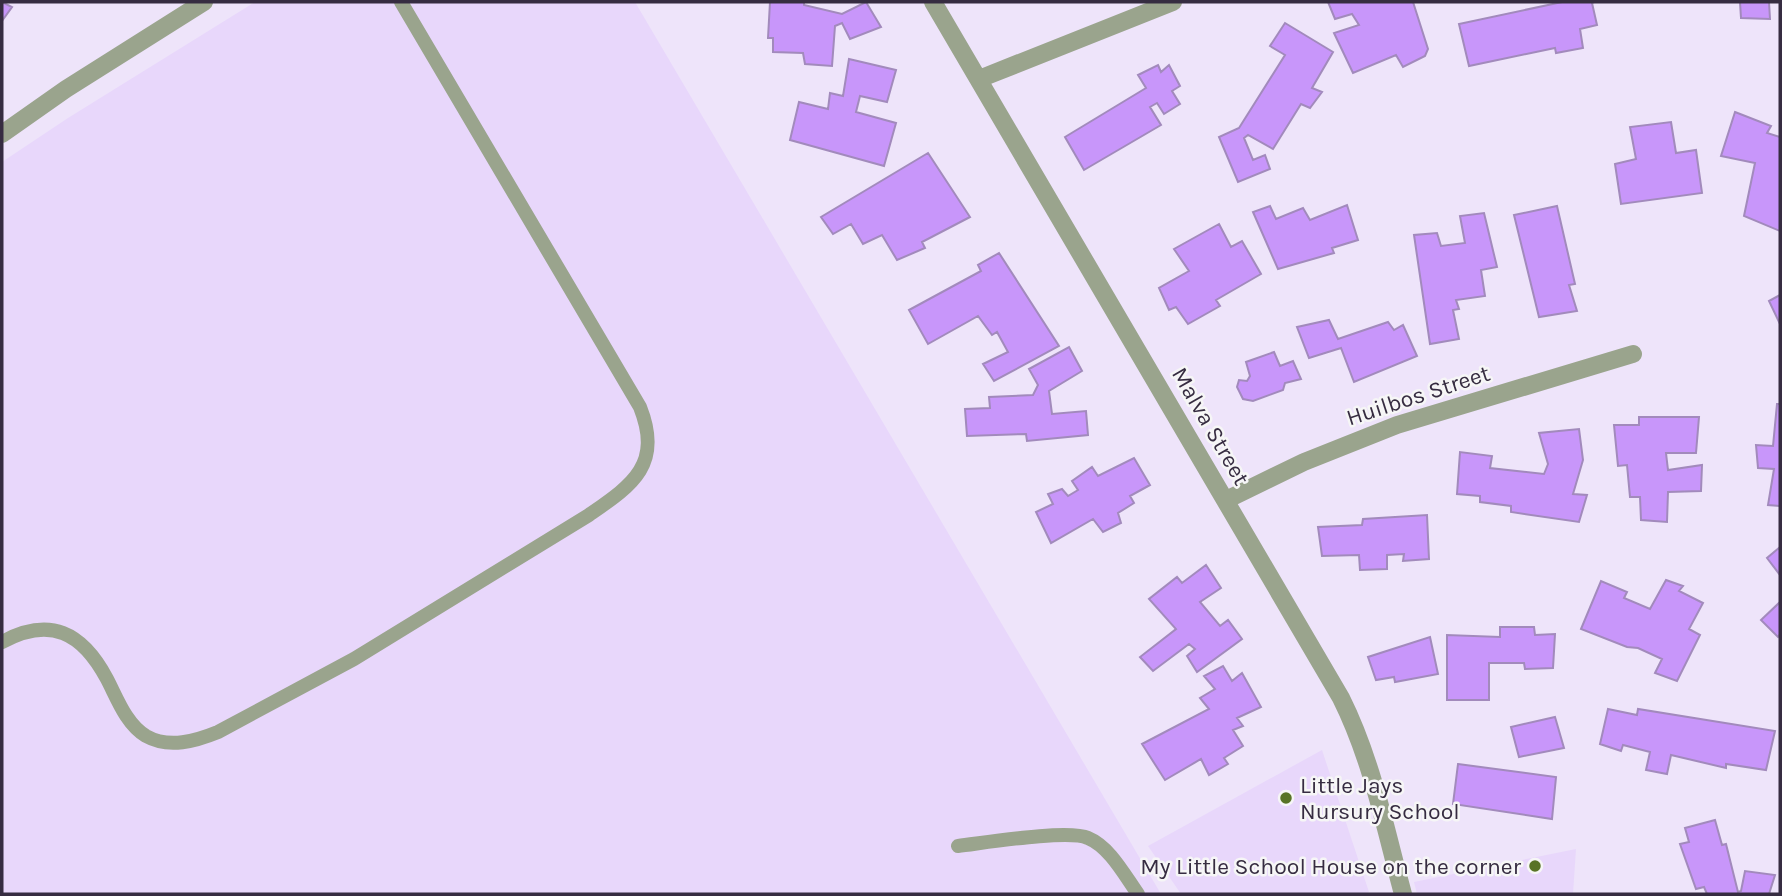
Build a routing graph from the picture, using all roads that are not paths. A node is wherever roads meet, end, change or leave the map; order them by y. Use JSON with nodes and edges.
{"nodes":[{"id":1,"x":204,"y":2,"type":"edge"},
{"id":2,"x":401,"y":2,"type":"edge"},
{"id":3,"x":933,"y":2,"type":"edge"},
{"id":4,"x":1172,"y":2,"type":"edge"},
{"id":5,"x":979,"y":79,"type":"junction"},
{"id":6,"x":2,"y":134,"type":"edge"},
{"id":7,"x":1633,"y":354,"type":"dead end"},
{"id":8,"x":1226,"y":500,"type":"junction"},
{"id":9,"x":2,"y":642,"type":"edge"},
{"id":10,"x":958,"y":846,"type":"dead end"},
{"id":11,"x":1139,"y":894,"type":"edge"},
{"id":12,"x":1403,"y":894,"type":"edge"}],
"edges":[{"from":1,"to":6,"type":"street"},
{"from":2,"to":9,"type":"lane"},
{"from":3,"to":5,"type":"street","name":"Malva Street"},
{"from":4,"to":5,"type":"street"},
{"from":5,"to":8,"type":"street","name":"Malva Street"},
{"from":7,"to":8,"type":"street","name":"Huilbos Street"},
{"from":8,"to":12,"type":"street","name":"Malva Street"},
{"from":10,"to":11,"type":"lane"}]}
